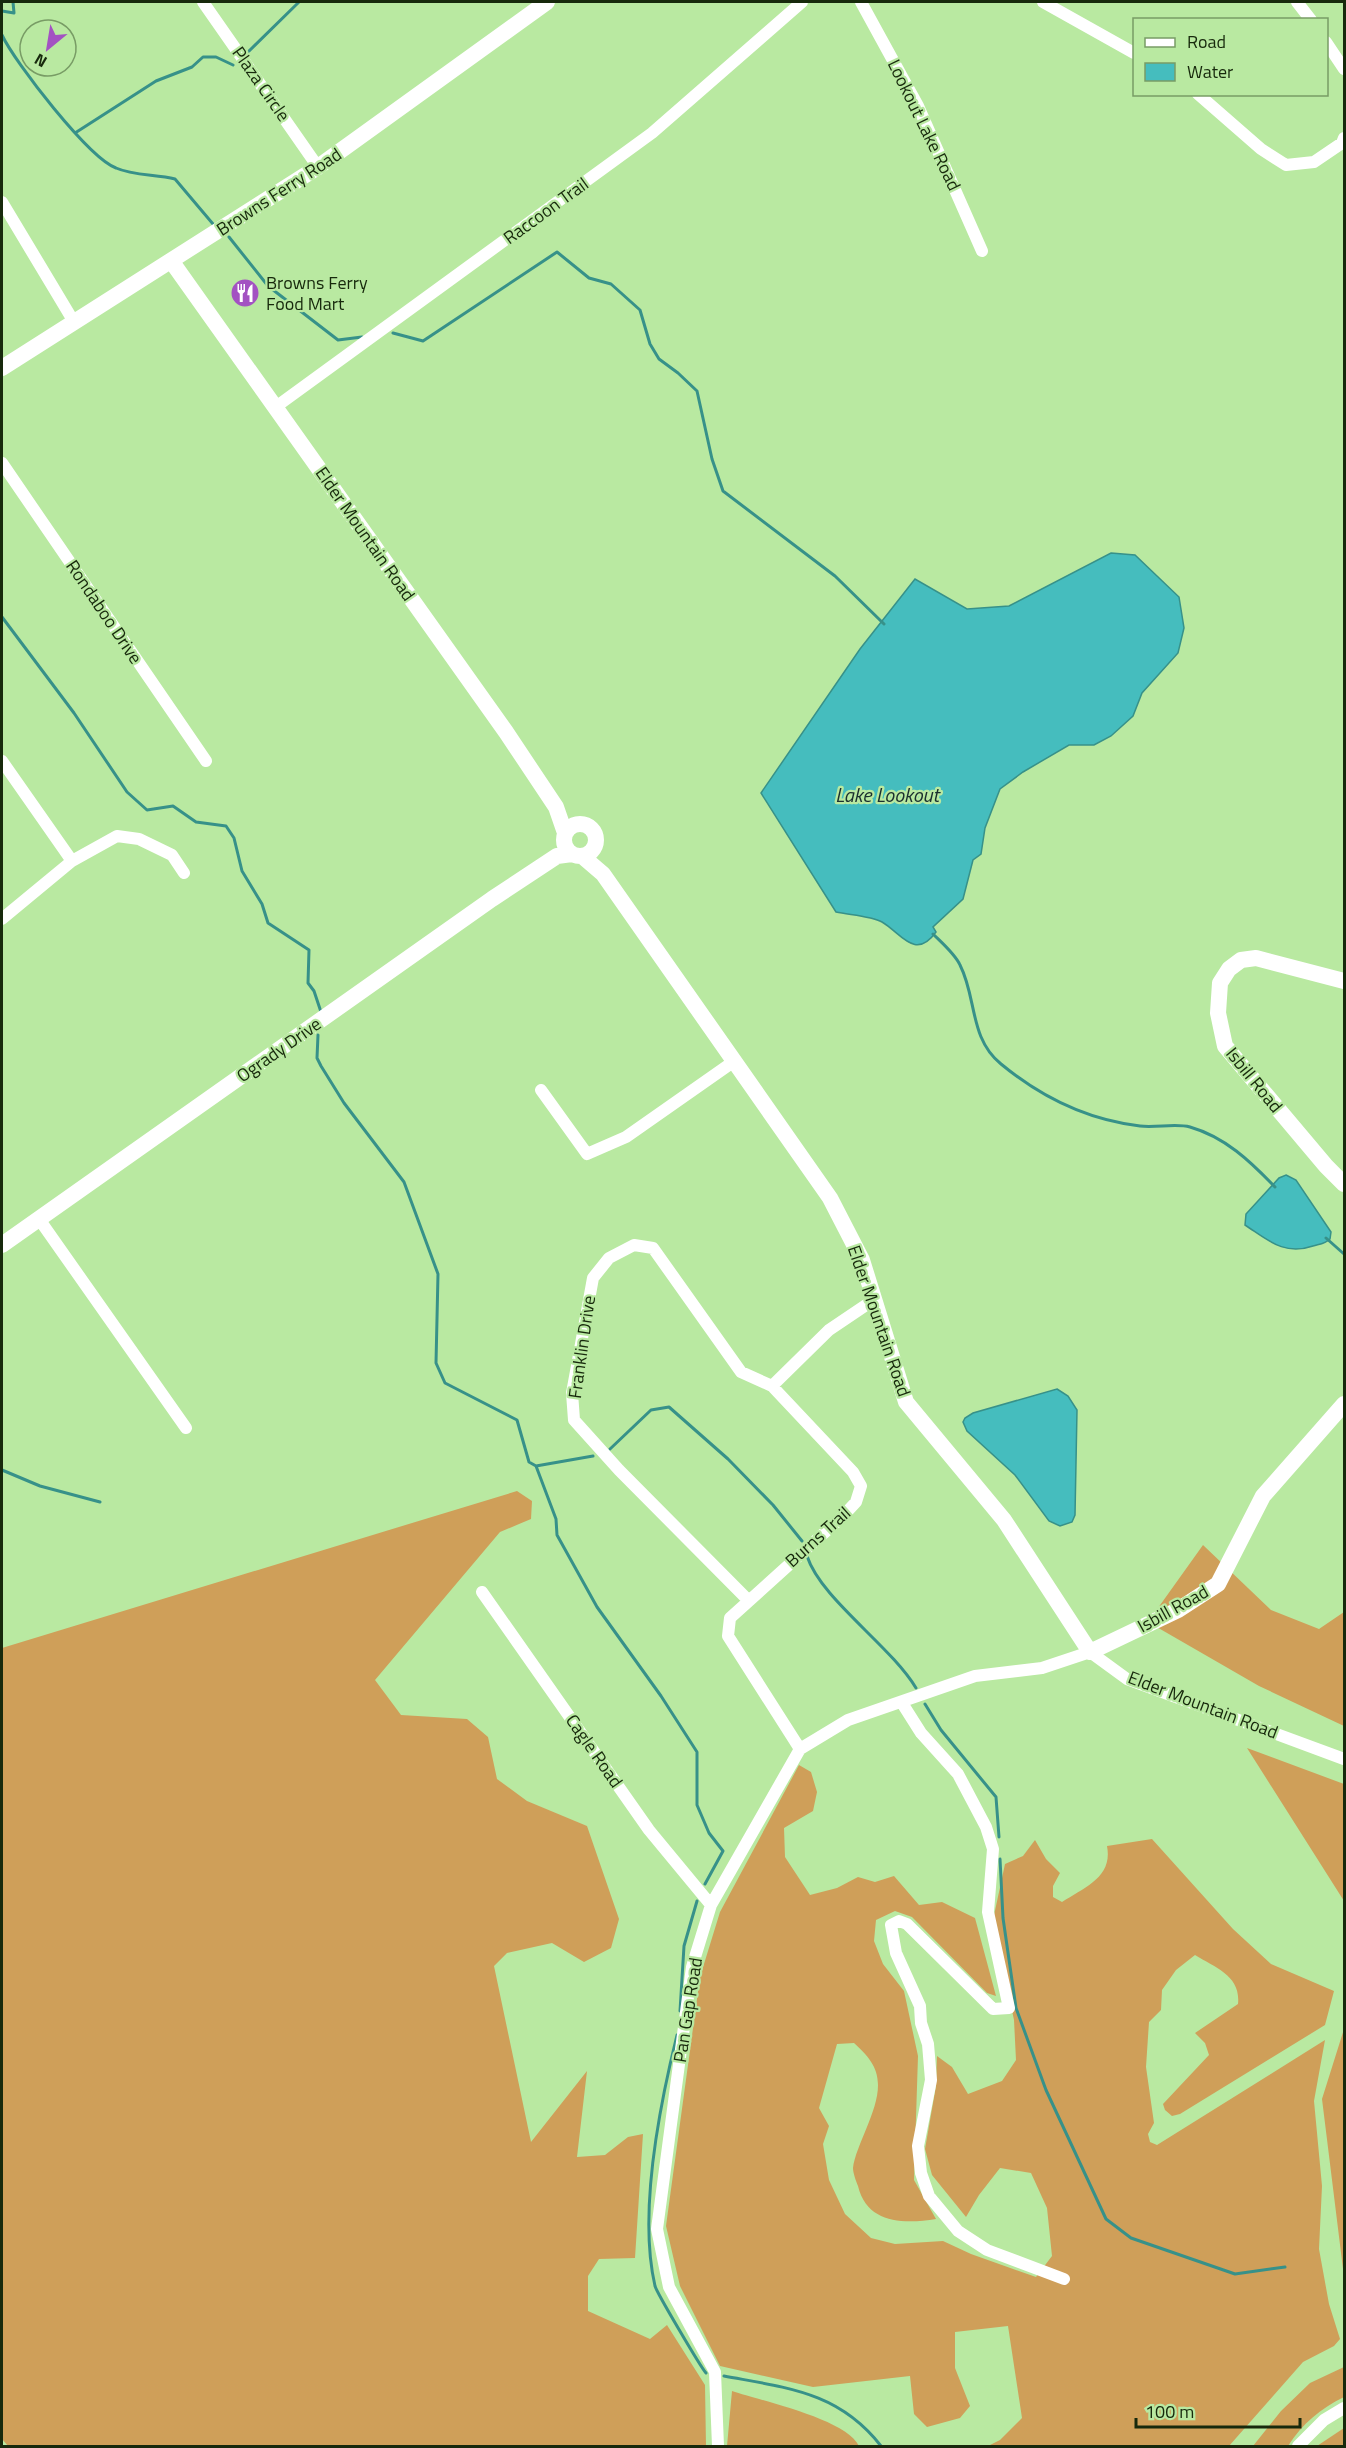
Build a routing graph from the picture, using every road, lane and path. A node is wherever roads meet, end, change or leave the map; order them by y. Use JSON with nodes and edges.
{"nodes":[{"id":1,"x":203,"y":2,"type":"edge"},
{"id":2,"x":547,"y":2,"type":"edge"},
{"id":3,"x":802,"y":2,"type":"edge"},
{"id":4,"x":861,"y":2,"type":"edge"},
{"id":5,"x":1043,"y":2,"type":"edge"},
{"id":6,"x":1298,"y":2,"type":"edge"},
{"id":7,"x":1310,"y":18,"type":"edge"},
{"id":8,"x":1328,"y":45,"type":"edge"},
{"id":9,"x":1133,"y":52,"type":"edge"},
{"id":10,"x":1344,"y":69,"type":"edge"},
{"id":11,"x":1200,"y":96,"type":"edge"},
{"id":12,"x":1344,"y":138,"type":"edge"},
{"id":13,"x":318,"y":167,"type":"junction"},
{"id":14,"x":2,"y":202,"type":"edge"},
{"id":15,"x":982,"y":251,"type":"dead end"},
{"id":16,"x":172,"y":262,"type":"junction"},
{"id":17,"x":74,"y":322,"type":"junction"},
{"id":18,"x":2,"y":368,"type":"edge"},
{"id":19,"x":277,"y":406,"type":"junction"},
{"id":20,"x":2,"y":463,"type":"edge"},
{"id":21,"x":2,"y":761,"type":"edge"},
{"id":22,"x":206,"y":761,"type":"dead end"},
{"id":23,"x":556,"y":807,"type":"junction"},
{"id":24,"x":582,"y":824,"type":"junction"},
{"id":25,"x":572,"y":848,"type":"junction"},
{"id":26,"x":72,"y":861,"type":"junction"},
{"id":27,"x":184,"y":873,"type":"dead end"},
{"id":28,"x":2,"y":919,"type":"edge"},
{"id":29,"x":1344,"y":981,"type":"edge"},
{"id":30,"x":733,"y":1062,"type":"junction"},
{"id":31,"x":541,"y":1090,"type":"dead end"},
{"id":32,"x":1344,"y":1184,"type":"edge"},
{"id":33,"x":39,"y":1219,"type":"junction"},
{"id":34,"x":2,"y":1245,"type":"edge"},
{"id":35,"x":875,"y":1299,"type":"junction"},
{"id":36,"x":772,"y":1386,"type":"junction"},
{"id":37,"x":1344,"y":1404,"type":"edge"},
{"id":38,"x":186,"y":1428,"type":"dead end"},
{"id":39,"x":482,"y":1592,"type":"dead end"},
{"id":40,"x":748,"y":1600,"type":"junction"},
{"id":41,"x":1090,"y":1652,"type":"junction"},
{"id":42,"x":902,"y":1703,"type":"junction"},
{"id":43,"x":800,"y":1749,"type":"junction"},
{"id":44,"x":1344,"y":1759,"type":"edge"},
{"id":45,"x":711,"y":1905,"type":"junction"},
{"id":46,"x":1064,"y":2279,"type":"dead end"},
{"id":47,"x":1344,"y":2408,"type":"edge"},
{"id":48,"x":718,"y":2446,"type":"edge"},
{"id":49,"x":1298,"y":2446,"type":"edge"}],
"edges":[{"from":1,"to":13,"type":"street","name":"Plaza Circle"},
{"from":2,"to":13,"type":"street","name":"Browns Ferry Road"},
{"from":3,"to":19,"type":"street","name":"Raccoon Trail"},
{"from":4,"to":15,"type":"street","name":"Lookout Lake Road"},
{"from":5,"to":9,"type":"street"},
{"from":6,"to":7,"type":"street"},
{"from":8,"to":10,"type":"street"},
{"from":11,"to":12,"type":"street"},
{"from":13,"to":16,"type":"street","name":"Browns Ferry Road"},
{"from":14,"to":17,"type":"street"},
{"from":16,"to":17,"type":"street","name":"Browns Ferry Road"},
{"from":16,"to":19,"type":"street","name":"Elder Mountain Road"},
{"from":17,"to":18,"type":"street","name":"Browns Ferry Road"},
{"from":19,"to":23,"type":"street","name":"Elder Mountain Road"},
{"from":20,"to":22,"type":"street","name":"Rondaboo Drive"},
{"from":21,"to":26,"type":"street"},
{"from":23,"to":24,"type":"street","name":"Elder Mountain Road"},
{"from":23,"to":25,"type":"street","name":"Elder Mountain Road"},
{"from":24,"to":25,"type":"street"},
{"from":24,"to":25,"type":"street","name":"Elder Mountain Road"},
{"from":25,"to":30,"type":"street","name":"Elder Mountain Road"},
{"from":25,"to":33,"type":"street","name":"Ogrady Drive"},
{"from":26,"to":27,"type":"street"},
{"from":26,"to":28,"type":"street"},
{"from":29,"to":32,"type":"street","name":"Isbill Road"},
{"from":30,"to":31,"type":"street"},
{"from":30,"to":35,"type":"street","name":"Elder Mountain Road"},
{"from":33,"to":34,"type":"street","name":"Ogrady Drive"},
{"from":33,"to":38,"type":"street"},
{"from":35,"to":36,"type":"street"},
{"from":35,"to":41,"type":"street","name":"Elder Mountain Road"},
{"from":36,"to":40,"type":"street","name":"Burns Trail"},
{"from":36,"to":40,"type":"street","name":"Franklin Drive"},
{"from":37,"to":41,"type":"street","name":"Isbill Road"},
{"from":39,"to":45,"type":"street","name":"Cagle Road"},
{"from":40,"to":43,"type":"street"},
{"from":41,"to":42,"type":"street","name":"Pan Gap Road"},
{"from":41,"to":44,"type":"street","name":"Elder Mountain Road"},
{"from":42,"to":43,"type":"street","name":"Pan Gap Road"},
{"from":42,"to":46,"type":"street"},
{"from":43,"to":45,"type":"street","name":"Pan Gap Road"},
{"from":45,"to":48,"type":"street","name":"Pan Gap Road"},
{"from":47,"to":49,"type":"street"}]}
